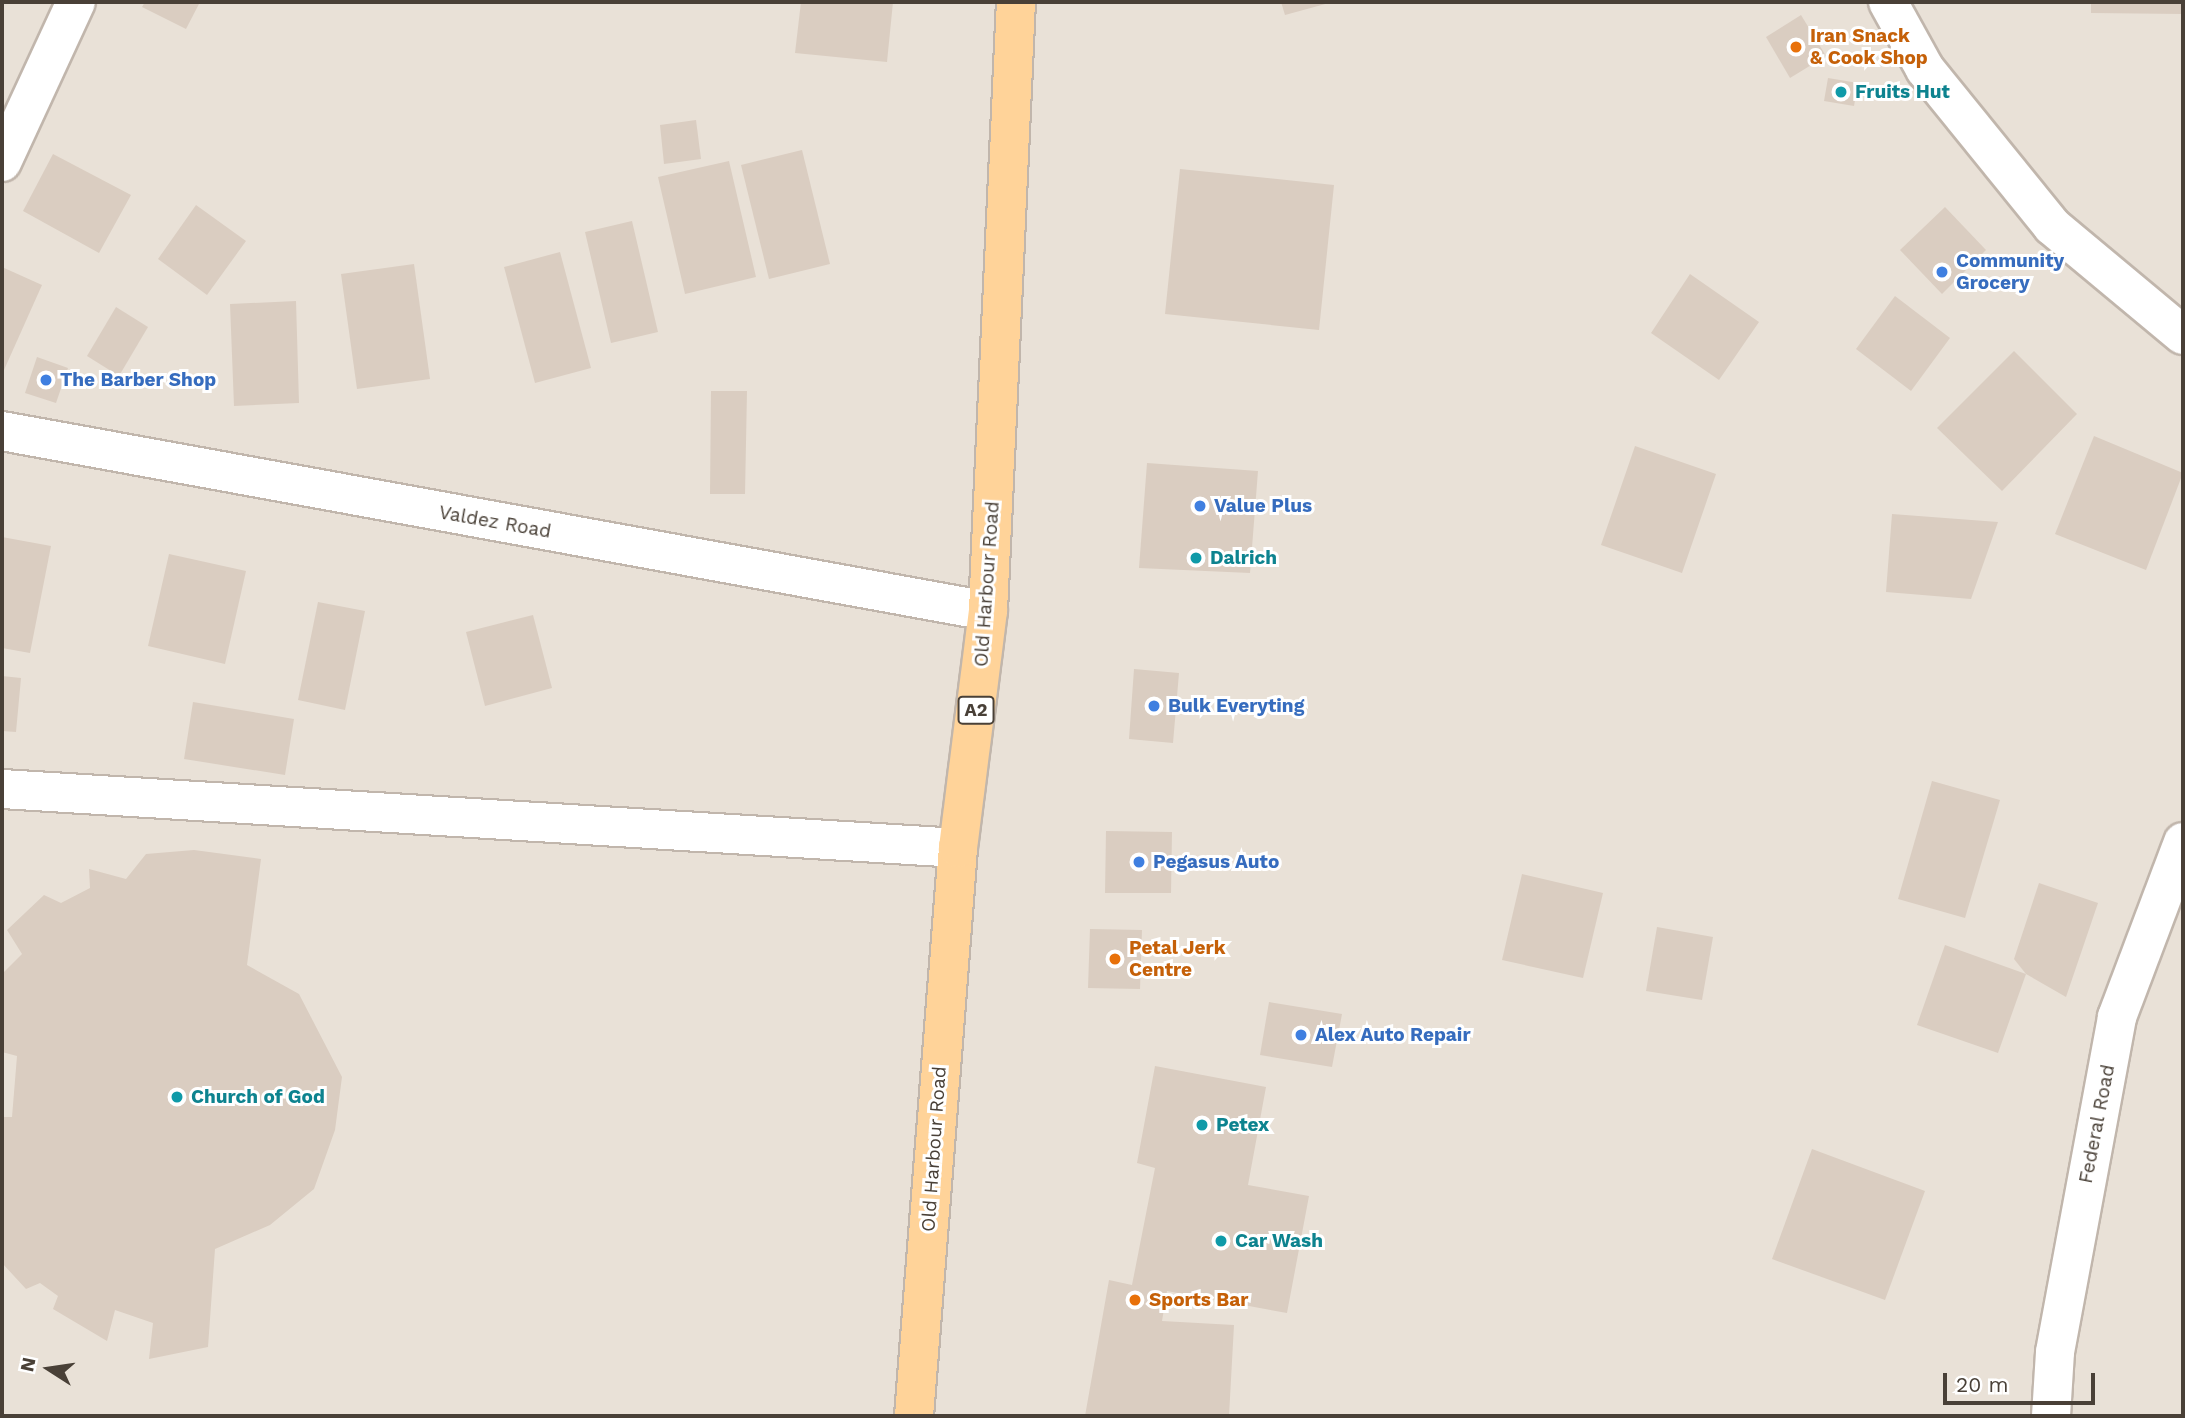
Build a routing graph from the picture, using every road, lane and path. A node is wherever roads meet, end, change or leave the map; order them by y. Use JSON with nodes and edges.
{"nodes":[{"id":1,"x":76,"y":2,"type":"edge"},
{"id":2,"x":1016,"y":2,"type":"edge"},
{"id":3,"x":1888,"y":2,"type":"edge"},
{"id":4,"x":2,"y":162,"type":"edge"},
{"id":5,"x":2183,"y":335,"type":"edge"},
{"id":6,"x":2,"y":431,"type":"edge"},
{"id":7,"x":988,"y":611,"type":"junction"},
{"id":8,"x":2,"y":789,"type":"edge"},
{"id":9,"x":2183,"y":842,"type":"edge"},
{"id":10,"x":958,"y":848,"type":"junction"},
{"id":11,"x":914,"y":1416,"type":"edge"},
{"id":12,"x":2051,"y":1416,"type":"edge"}],
"edges":[{"from":1,"to":4,"type":"street"},
{"from":2,"to":7,"type":"main road","name":"Old Harbour Road","number":"A2"},
{"from":3,"to":5,"type":"street"},
{"from":6,"to":7,"type":"street","name":"Valdez Road"},
{"from":7,"to":10,"type":"main road","name":"Old Harbour Road","number":"A2"},
{"from":8,"to":10,"type":"street"},
{"from":9,"to":12,"type":"street","name":"Federal Road"},
{"from":10,"to":11,"type":"main road","name":"Old Harbour Road","number":"A2"}]}
